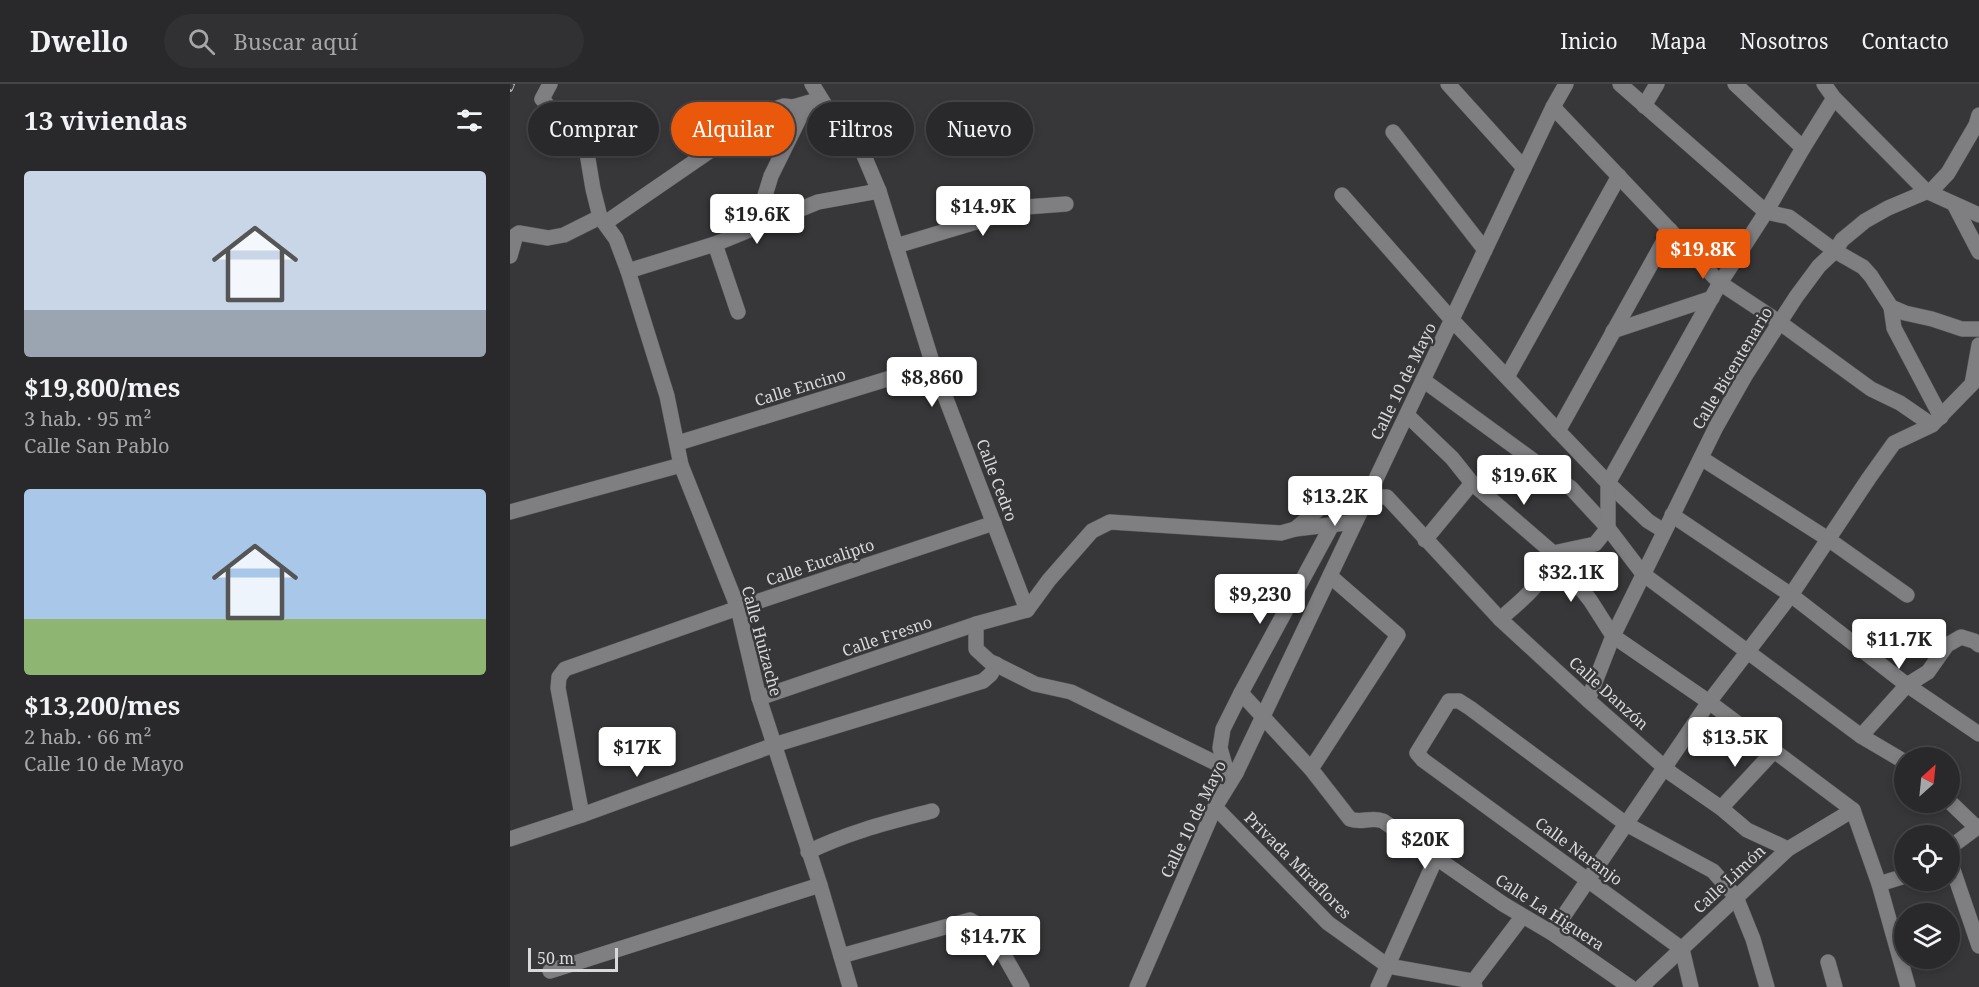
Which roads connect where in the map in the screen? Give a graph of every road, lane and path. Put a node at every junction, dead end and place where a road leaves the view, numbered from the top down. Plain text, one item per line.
1 (550, 84) edge
2 (812, 84) edge
3 (1448, 84) edge
4 (1566, 84) edge
5 (1620, 84) edge
6 (1657, 84) edge
7 (1735, 84) edge
8 (1824, 84) edge
9 (1834, 98) junction
10 (814, 101) junction
11 (1644, 106) junction
12 (1553, 107) junction
13 (1979, 115) edge
14 (1393, 132) dead end
15 (1803, 148) junction
16 (1524, 168) junction
17 (1619, 176) junction
18 (879, 191) junction
19 (1926, 191) junction
20 (1342, 195) dead end
21 (1066, 204) dead end
22 (1954, 204) junction
23 (1766, 212) junction
24 (1979, 215) edge
25 (603, 220) junction
26 (755, 228) junction
27 (1670, 230) junction
28 (714, 244) junction
29 (896, 246) junction
30 (1485, 250) junction
31 (1835, 251) junction
32 (1979, 252) edge
33 (510, 256) edge
34 (628, 271) junction
35 (1720, 283) junction
36 (1712, 298) junction
37 (1891, 307) junction
38 (738, 312) dead end
39 (1452, 320) junction
40 (1779, 322) junction
41 (1979, 329) edge
42 (1613, 332) junction
43 (1979, 345) edge
44 (933, 365) junction
45 (1507, 377) junction
46 (1423, 380) junction
47 (1407, 415) junction
48 (1937, 421) junction
49 (1558, 431) junction
50 (678, 443) junction
51 (1701, 458) junction
52 (681, 465) junction
53 (1472, 483) junction
54 (1608, 483) junction
55 (1368, 496) junction
56 (510, 512) edge
57 (1672, 515) junction
58 (1355, 522) junction
59 (994, 523) junction
60 (1332, 525) junction
61 (1608, 528) junction
62 (1295, 529) junction
63 (1664, 531) junction
64 (1828, 539) junction
65 (1425, 540) junction
66 (1553, 553) junction
67 (1643, 574) junction
68 (1330, 576) junction
69 (1791, 595) junction
70 (1907, 595) dead end
71 (1317, 603) junction
72 (1289, 606) junction
73 (738, 609) junction
74 (1027, 610) junction
75 (1500, 619) junction
76 (976, 624) junction
77 (1613, 636) junction
78 (1979, 645) edge
79 (1748, 651) junction
80 (996, 664) junction
81 (1907, 685) junction
82 (1241, 693) junction
83 (759, 698) junction
84 (1588, 700) junction
85 (1709, 702) junction
86 (1262, 717) junction
87 (1979, 734) edge
88 (1861, 736) junction
89 (774, 745) junction
90 (1774, 751) junction
91 (1894, 756) edge
92 (1666, 768) junction
93 (1311, 769) junction
94 (1231, 771) junction
95 (1215, 807) junction
96 (1721, 808) junction
97 (1853, 810) junction
98 (932, 811) dead end
99 (1960, 811) edge
100 (582, 815) junction
101 (1626, 824) junction
102 (1978, 827) edge
103 (510, 839) edge
104 (1960, 840) edge
105 (1788, 849) junction
106 (808, 852) junction
107 (1436, 858) junction
108 (1894, 879) edge
109 (1588, 880) junction
110 (1879, 884) junction
111 (819, 885) junction
112 (1960, 890) edge
113 (1737, 897) junction
114 (1522, 917) junction
115 (1552, 933) junction
116 (1979, 944) edge
117 (1682, 949) junction
118 (841, 956) junction
119 (1828, 962) dead end
120 (1388, 966) junction
121 (550, 971) dead end
122 (1472, 985) edge
123 (850, 987) edge
124 (1022, 987) edge
125 (1137, 987) edge
126 (1378, 987) edge
127 (1630, 987) edge
128 (1641, 987) edge
129 (1691, 987) edge
130 (1767, 987) edge
131 (1835, 987) edge
132 (1908, 987) edge

1 - 25 street, Calle Huizache
2 - 10 street, Calle Cedro
3 - 16 street
4 - 12 street, Calle 10 de Mayo
5 - 11 street
6 - 11 street
7 - 15 street
8 - 9 street
9 - 15 street
9 - 19 street
10 - 18 street, Calle Cedro
10 - 25 street
10 - 26 street
11 - 23 street
12 - 16 street, Calle 10 de Mayo
12 - 17 street
13 - 19 street, Calle Bicentenario
14 - 30 street
15 - 23 street
16 - 30 street, Calle 10 de Mayo
17 - 27 street
17 - 45 street
18 - 26 street
18 - 29 street, Calle Cedro
19 - 22 street
19 - 31 street, Calle Bicentenario
20 - 39 street
21 - 29 street
22 - 24 street
22 - 32 street
23 - 31 street
23 - 35 street
25 - 33 street
25 - 34 street, Calle Huizache
26 - 28 street
27 - 35 street
27 - 42 street
28 - 34 street
28 - 38 street
29 - 44 street, Calle Cedro
30 - 39 street, Calle 10 de Mayo
31 - 37 street
31 - 40 street, Calle Bicentenario
34 - 50 street, Calle Huizache
35 - 36 street
35 - 40 street
36 - 42 street
36 - 54 street
37 - 41 street
37 - 48 street
39 - 45 street
39 - 46 street, Calle 10 de Mayo
40 - 48 street
40 - 51 street, Calle Bicentenario
42 - 49 street
43 - 48 street
44 - 50 street, Calle Encino
44 - 59 street, Calle Cedro
45 - 49 street
46 - 47 street, Calle 10 de Mayo
46 - 61 street
47 - 53 street
47 - 55 street, Calle 10 de Mayo
48 - 64 street
49 - 54 street
50 - 52 street, Calle Huizache
51 - 57 street, Calle Bicentenario
51 - 64 street
52 - 56 street
52 - 73 street, Calle Huizache
53 - 65 street
53 - 66 street
54 - 61 street
54 - 63 street
55 - 58 street, Calle 10 de Mayo
55 - 62 street
55 - 65 street, Calle Danzón
57 - 63 street, Calle Bicentenario
57 - 69 street
58 - 60 street
58 - 68 street, Calle 10 de Mayo
59 - 73 street, Calle Eucalipto
59 - 74 street, Calle Cedro
60 - 62 street
60 - 72 street
61 - 66 street
61 - 67 street
62 - 74 street
63 - 67 street, Calle Bicentenario
64 - 69 street
64 - 70 street
65 - 75 street, Calle Danzón
66 - 75 street
66 - 77 street
67 - 77 street, Calle Bicentenario
67 - 79 street
68 - 71 street, Calle 10 de Mayo
68 - 93 street
69 - 79 street
69 - 81 street
71 - 72 street
71 - 86 street, Calle 10 de Mayo
72 - 82 street
73 - 83 street, Calle Huizache
73 - 100 street, Calle Eucalipto
74 - 76 street, Calle Fresno
75 - 84 street, Calle Danzón
76 - 80 street
76 - 83 street, Calle Fresno
77 - 84 street, Calle Bicentenario
77 - 85 street
78 - 81 street
79 - 85 street
79 - 88 street
80 - 89 street
80 - 94 street
81 - 87 street
81 - 88 street
82 - 86 street, Calle La Higuera
82 - 94 street
83 - 89 street, Calle Huizache
84 - 92 street, Calle Danzón
85 - 90 street
85 - 92 street
86 - 93 street, Calle La Higuera
86 - 94 street, Calle 10 de Mayo
88 - 91 street
89 - 100 street
89 - 106 street, Calle Huizache
90 - 96 street
90 - 97 street
92 - 96 street, Calle Danzón
92 - 101 street
93 - 107 street, Calle La Higuera
94 - 95 street, Calle 10 de Mayo
95 - 120 street, Privada Miraflores
95 - 125 street, Calle 10 de Mayo
96 - 105 street, Calle Danzón
97 - 105 street, Calle Limón
97 - 110 street
98 - 106 street
99 - 102 street
100 - 103 street
101 - 109 street
101 - 109 street, Calle Naranjo
101 - 113 street
102 - 104 street
105 - 113 street, Calle Limón
106 - 111 street, Calle Huizache
107 - 114 street, Calle La Higuera
107 - 120 street
108 - 110 street
109 - 115 street
109 - 117 street, Calle Naranjo
110 - 132 street
111 - 118 street, Calle Huizache
111 - 121 street
112 - 116 street
113 - 117 street, Calle Limón
113 - 130 street
114 - 115 street, Calle La Higuera
114 - 122 street
115 - 127 street, Calle La Higuera
117 - 128 street, Calle Limón
117 - 129 street
118 - 123 street, Calle Huizache
118 - 124 street
119 - 131 street
120 - 122 street
120 - 126 street

